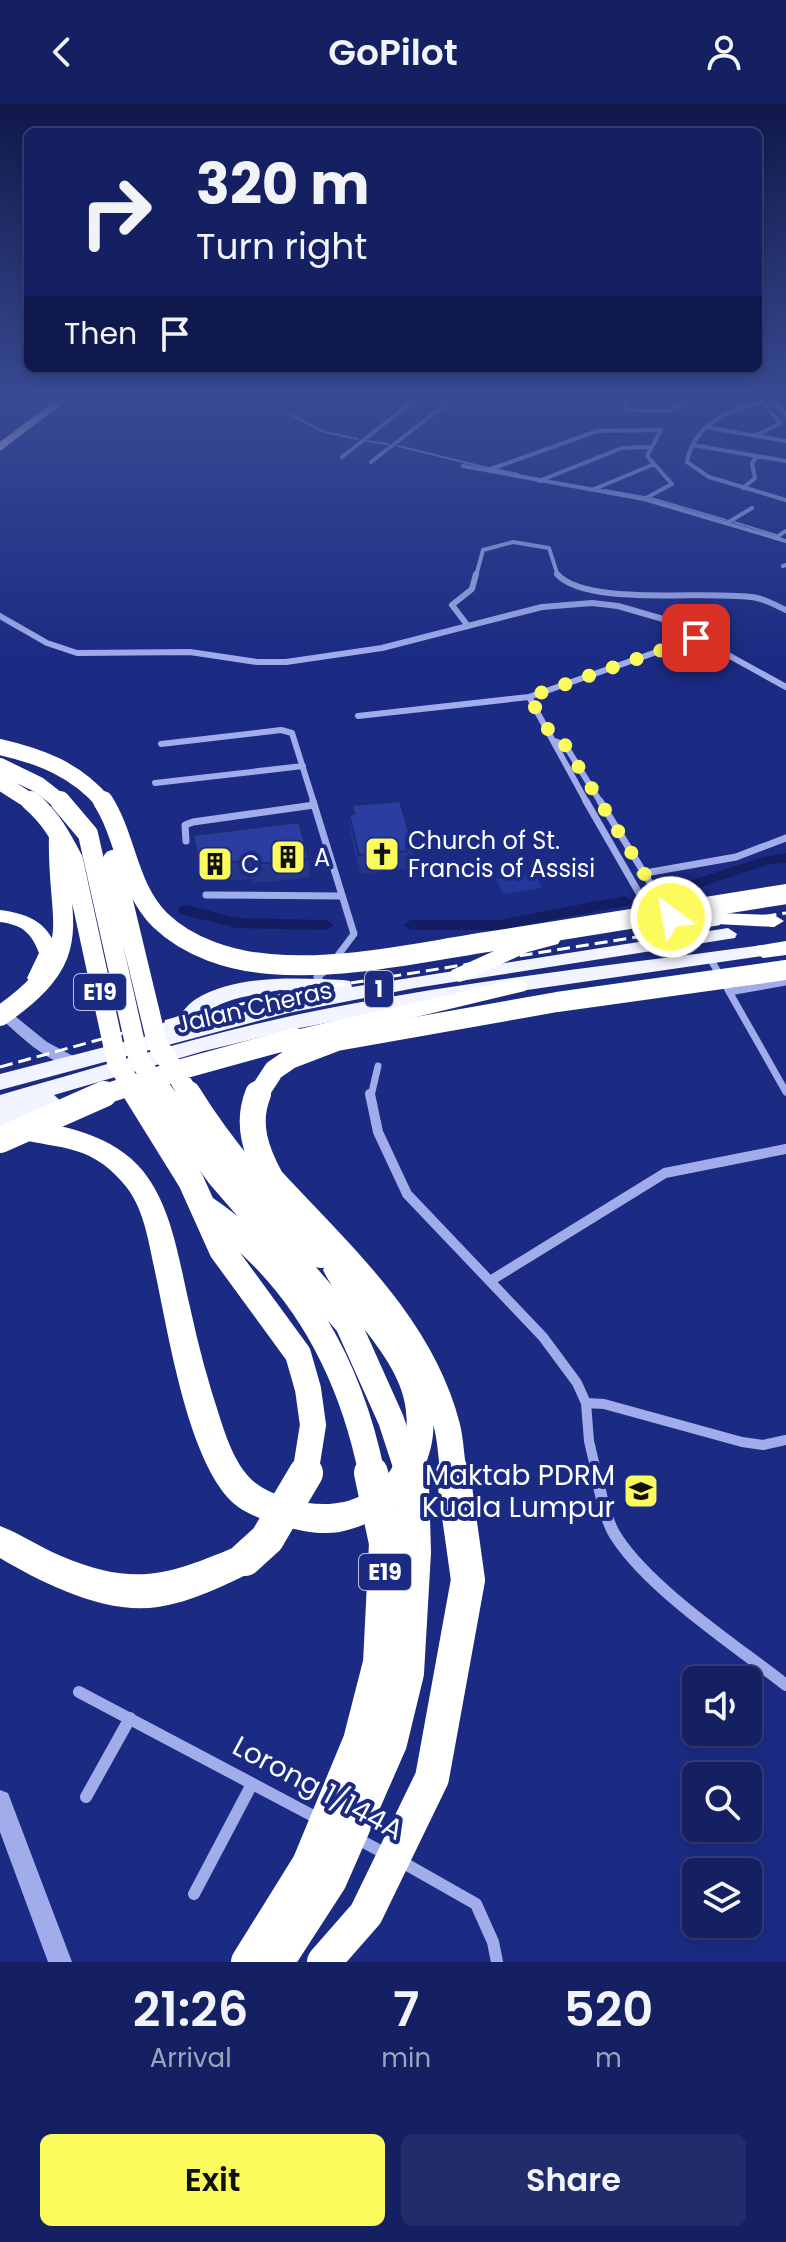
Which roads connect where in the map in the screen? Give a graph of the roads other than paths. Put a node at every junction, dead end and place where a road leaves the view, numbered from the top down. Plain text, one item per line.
1 (566, 486) edge
2 (601, 486) edge
3 (671, 486) edge
4 (736, 486) edge
5 (746, 486) edge
6 (743, 488) junction
7 (591, 490) junction
8 (644, 499) junction
9 (786, 500) edge
10 (752, 508) dead end
11 (727, 523) junction
12 (786, 531) edge
13 (775, 538) junction
14 (786, 541) edge
15 (786, 610) edge
16 (0, 616) edge
17 (468, 626) junction
18 (696, 638) junction
19 (786, 687) edge
20 (529, 697) junction
21 (358, 716) dead end
22 (555, 741) junction
23 (161, 744) dead end
24 (0, 747) edge
25 (0, 754) edge
26 (0, 766) edge
27 (303, 766) junction
28 (0, 782) edge
29 (155, 783) dead end
30 (314, 805) junction
31 (59, 832) junction
32 (786, 838) edge
33 (186, 841) dead end
34 (643, 873) junction
35 (630, 875) junction
36 (786, 886) edge
37 (786, 894) edge
38 (206, 895) dead end
39 (340, 896) junction
40 (0, 916) edge
41 (671, 917) junction
42 (782, 922) edge
43 (639, 923) junction
44 (728, 934) joint
45 (786, 948) edge
46 (763, 951) joint
47 (710, 958) junction
48 (786, 970) edge
49 (459, 975) junction
50 (329, 978) junction
51 (415, 982) junction
52 (786, 982) edge
53 (518, 986) junction
54 (729, 992) junction
55 (0, 1012) edge
56 (204, 1044) junction
57 (135, 1045) junction
58 (70, 1061) junction
59 (378, 1066) dead end
60 (0, 1079) edge
61 (786, 1092) edge
62 (0, 1103) edge
63 (0, 1118) edge
64 (0, 1129) edge
65 (0, 1140) edge
66 (786, 1149) edge
67 (206, 1209) junction
68 (490, 1281) junction
69 (586, 1403) junction
70 (786, 1440) edge
71 (0, 1541) edge
72 (786, 1685) edge
73 (79, 1692) dead end
74 (130, 1718) junction
75 (252, 1784) junction
76 (86, 1797) dead end
77 (0, 1801) edge
78 (194, 1894) dead end
79 (60, 1962) edge
80 (248, 1962) edge
81 (277, 1962) edge
82 (324, 1962) edge
83 (497, 1962) edge

1 - 7 street
2 - 7 street
3 - 8 street
4 - 6 street
5 - 6 street
6 - 9 street
7 - 8 street
8 - 11 street
10 - 11 street
11 - 13 street
12 - 13 street
13 - 14 street
15 - 17 street
16 - 17 street
17 - 18 street
18 - 19 street
18 - 20 street
20 - 21 street
20 - 22 street
22 - 34 street
22 - 35 street
23 - 27 street
24 - 37 highway, bridge
25 - 64 highway, bridge
26 - 81 highway, E19, bridge
27 - 29 street
27 - 30 street
28 - 31 highway, E19, bridge
30 - 33 street
30 - 39 street
31 - 55 highway, bridge
31 - 67 highway, E19, bridge
32 - 34 street
34 - 35 street
34 - 41 street
35 - 43 street
36 - 41 highway
38 - 39 street
39 - 50 street
40 - 55 highway, bridge
41 - 42 highway
41 - 43 highway
42 - 44 highway
43 - 49 highway
44 - 49 highway, Jalan Cheras / 1
45 - 46 highway
46 - 47 highway, Jalan Cheras / 1
47 - 53 highway, Jalan Cheras / 1
47 - 54 street
48 - 82 highway, bridge
49 - 51 highway, Jalan Cheras / 1
50 - 51 highway
50 - 57 highway
51 - 57 highway, Jalan Cheras / 1
52 - 54 street
53 - 56 highway, Jalan Cheras / 1
53 - 65 highway, bridge
54 - 61 street
55 - 58 street
56 - 62 highway, Jalan Cheras / 1
56 - 63 highway
57 - 58 highway, Jalan Cheras / 1
58 - 60 highway, Jalan Cheras / 1
59 - 68 street
66 - 68 street
67 - 71 highway, bridge
67 - 80 highway, E19, bridge
68 - 69 street
69 - 70 street
69 - 72 street
73 - 74 street, Lorong 1/144A
74 - 75 street, Lorong 1/144A
74 - 76 street
75 - 78 street
75 - 83 street, Lorong 1/144A
77 - 79 street

